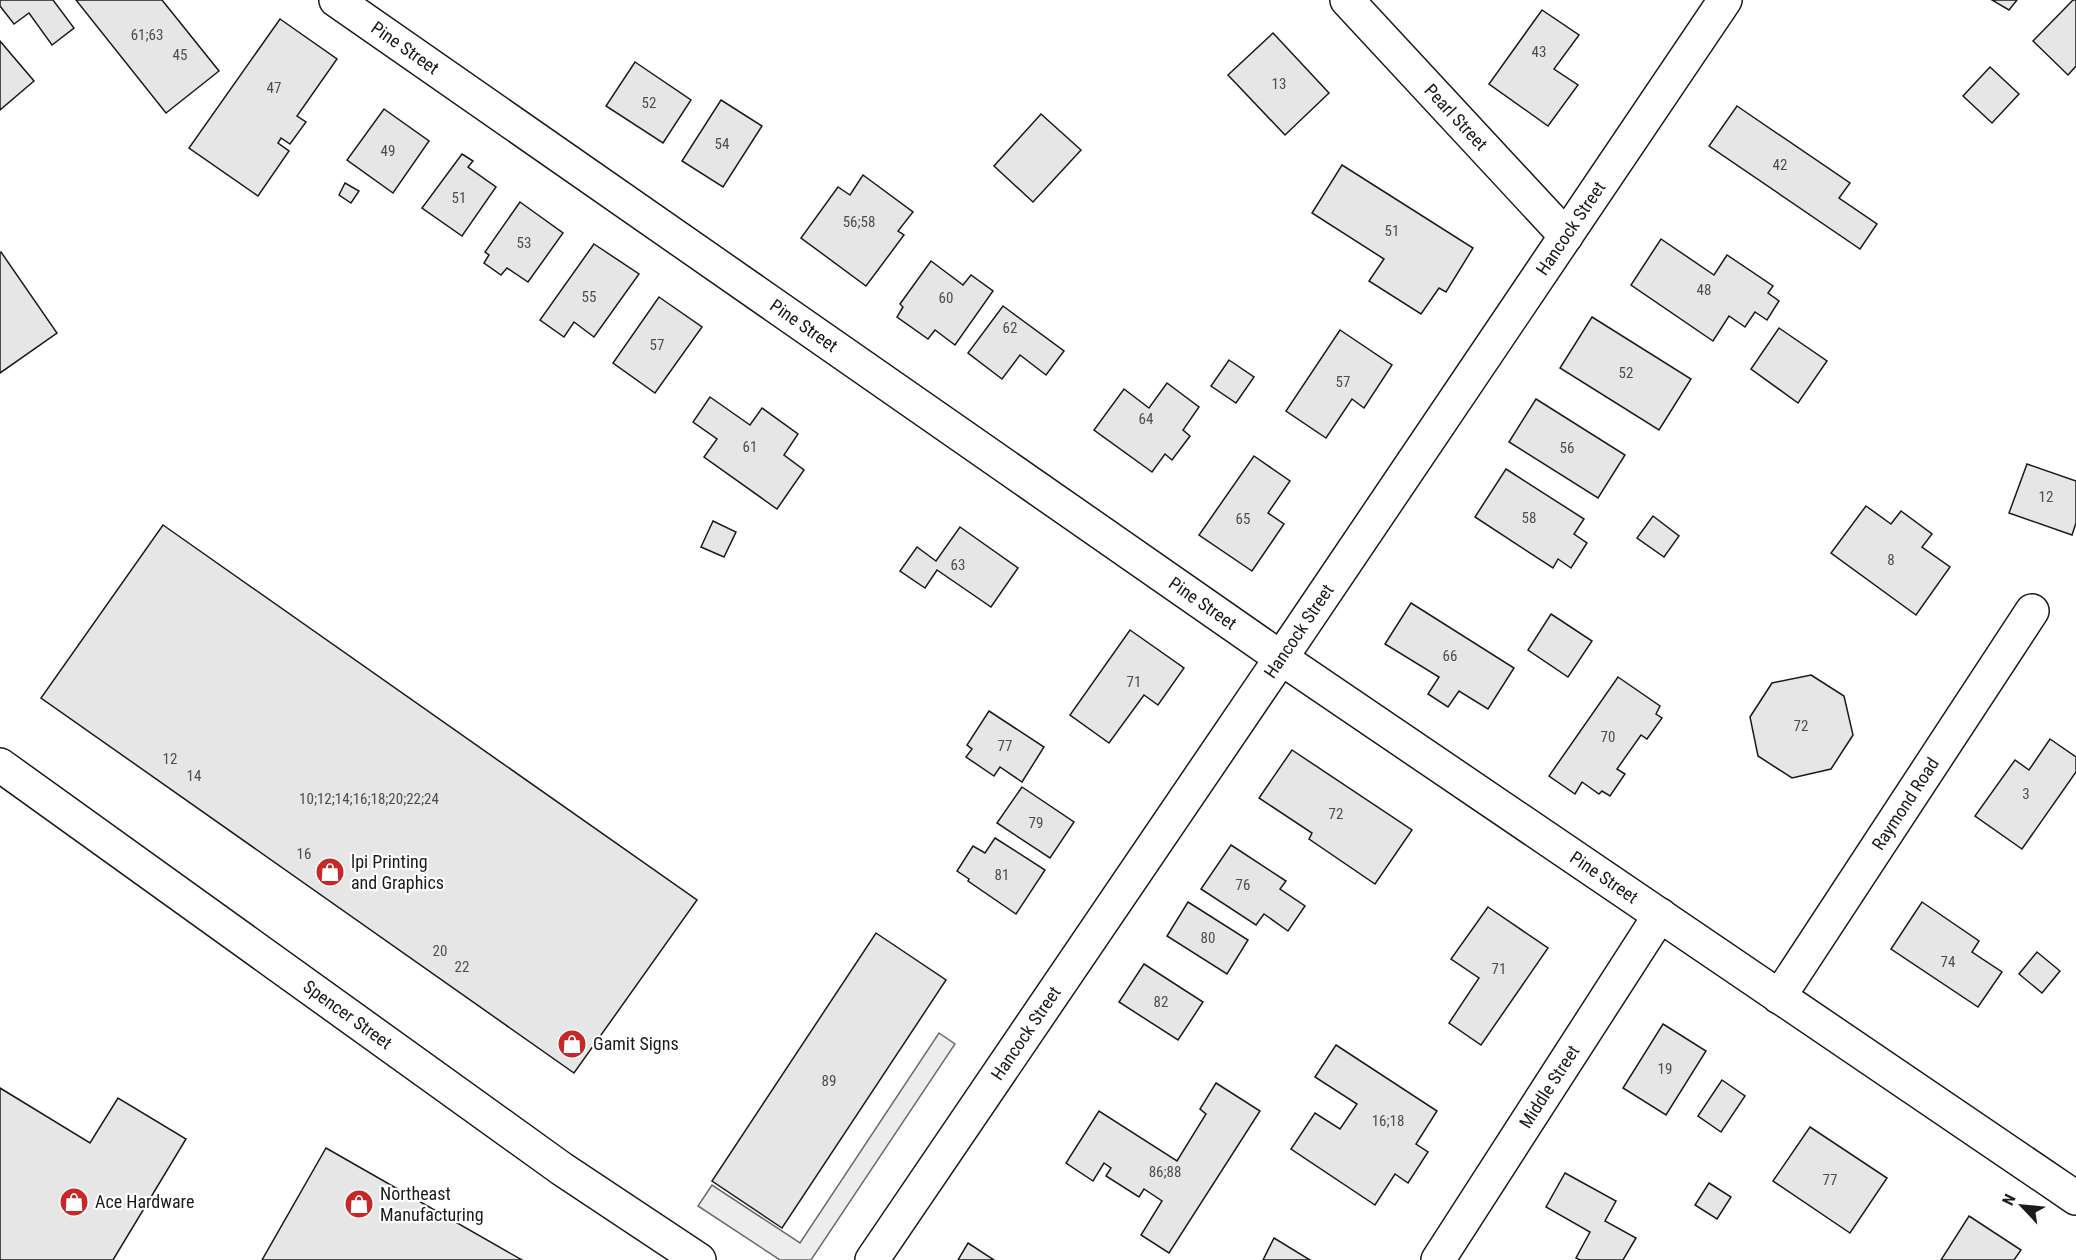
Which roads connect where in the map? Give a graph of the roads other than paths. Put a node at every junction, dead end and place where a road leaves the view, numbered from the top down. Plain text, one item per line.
1 (336, 0) edge
2 (1347, 0) edge
3 (1725, 0) edge
4 (1566, 236) junction
5 (2032, 610) dead end
6 (1281, 658) junction
7 (0, 765) edge
8 (1660, 915) junction
9 (1779, 997) junction
10 (2076, 1198) edge
11 (699, 1260) edge
12 (872, 1260) edge
13 (1438, 1260) edge

1 - 6 street, Pine Street
2 - 4 street, Pearl Street
3 - 4 street, Hancock Street
4 - 6 street, Hancock Street
5 - 9 street, Raymond Road
6 - 8 street, Pine Street
6 - 12 street, Hancock Street
7 - 11 street, Spencer Street
8 - 9 street, Pine Street
8 - 13 street, Middle Street
9 - 10 street, Pine Street

